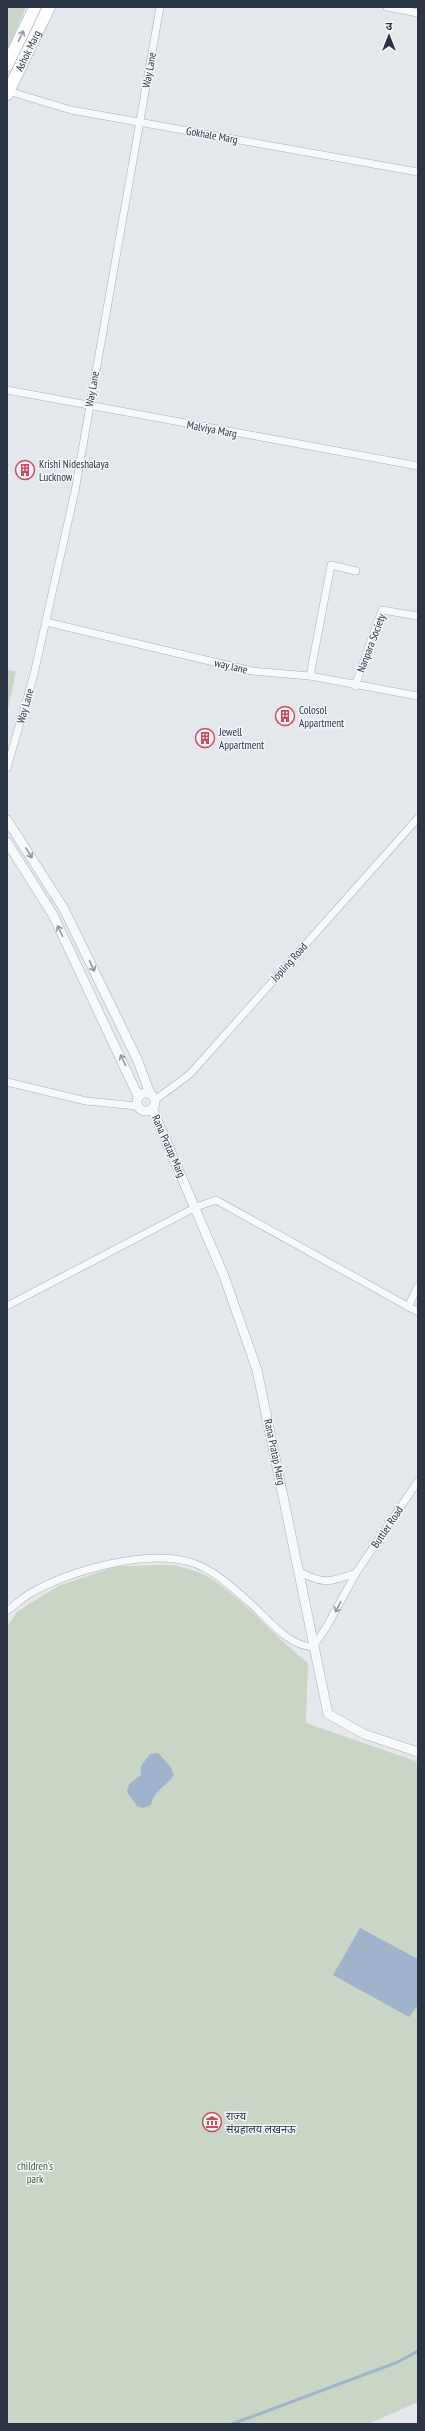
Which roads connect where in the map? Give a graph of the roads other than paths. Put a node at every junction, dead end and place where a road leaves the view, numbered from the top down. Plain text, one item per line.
1 (35, 7) edge
2 (49, 7) edge
3 (160, 7) edge
4 (387, 7) edge
5 (418, 13) edge
6 (7, 65) edge
7 (8, 92) edge
8 (140, 123) junction
9 (418, 172) edge
10 (7, 390) edge
11 (90, 404) junction
12 (418, 466) edge
13 (356, 571) dead end
14 (418, 616) edge
15 (46, 622) junction
16 (310, 676) junction
17 (355, 686) junction
18 (418, 696) edge
19 (7, 768) edge
20 (418, 818) edge
21 (7, 820) edge
22 (7, 842) edge
23 (7, 1082) edge
24 (138, 1096) junction
25 (152, 1101) junction
26 (137, 1106) junction
27 (196, 1207) junction
28 (418, 1286) edge
29 (7, 1306) edge
30 (408, 1307) junction
31 (418, 1312) edge
32 (418, 1481) edge
33 (300, 1572) junction
34 (356, 1573) junction
35 (7, 1611) edge
36 (314, 1647) junction
37 (418, 1752) edge

6 -> 1 main road, Ashok Marg
2 - 7 main road, Ashok Marg
3 - 8 street, Way Lane
4 - 5 street
7 - 8 street, Gokhale Marg
8 - 9 street, Gokhale Marg
8 - 11 street, Way Lane
10 - 11 street, Malviya Marg
11 - 12 street, Malviya Marg
11 - 15 street, Way Lane
13 - 16 street
14 - 17 street, Nanpara Society
15 - 16 street, way lane
15 - 19 street, Way Lane
16 - 17 street, way lane
17 - 18 street, way lane
20 - 25 street, Jopling Road
21 -> 25 street, Rana Pratap Marg
24 -> 22 street
23 - 26 street
24 - 25 street
24 - 26 street
25 - 26 street
25 - 27 street, Rana Pratap Marg
27 - 29 street
27 - 30 street
27 - 33 street, Rana Pratap Marg
28 - 30 street
30 - 31 street
32 - 34 street, Buttler Road
33 - 34 street
33 - 36 street, Rana Pratap Marg
34 -> 36 street, Buttler Road
35 - 36 street
36 - 37 street, Rana Pratap Marg

